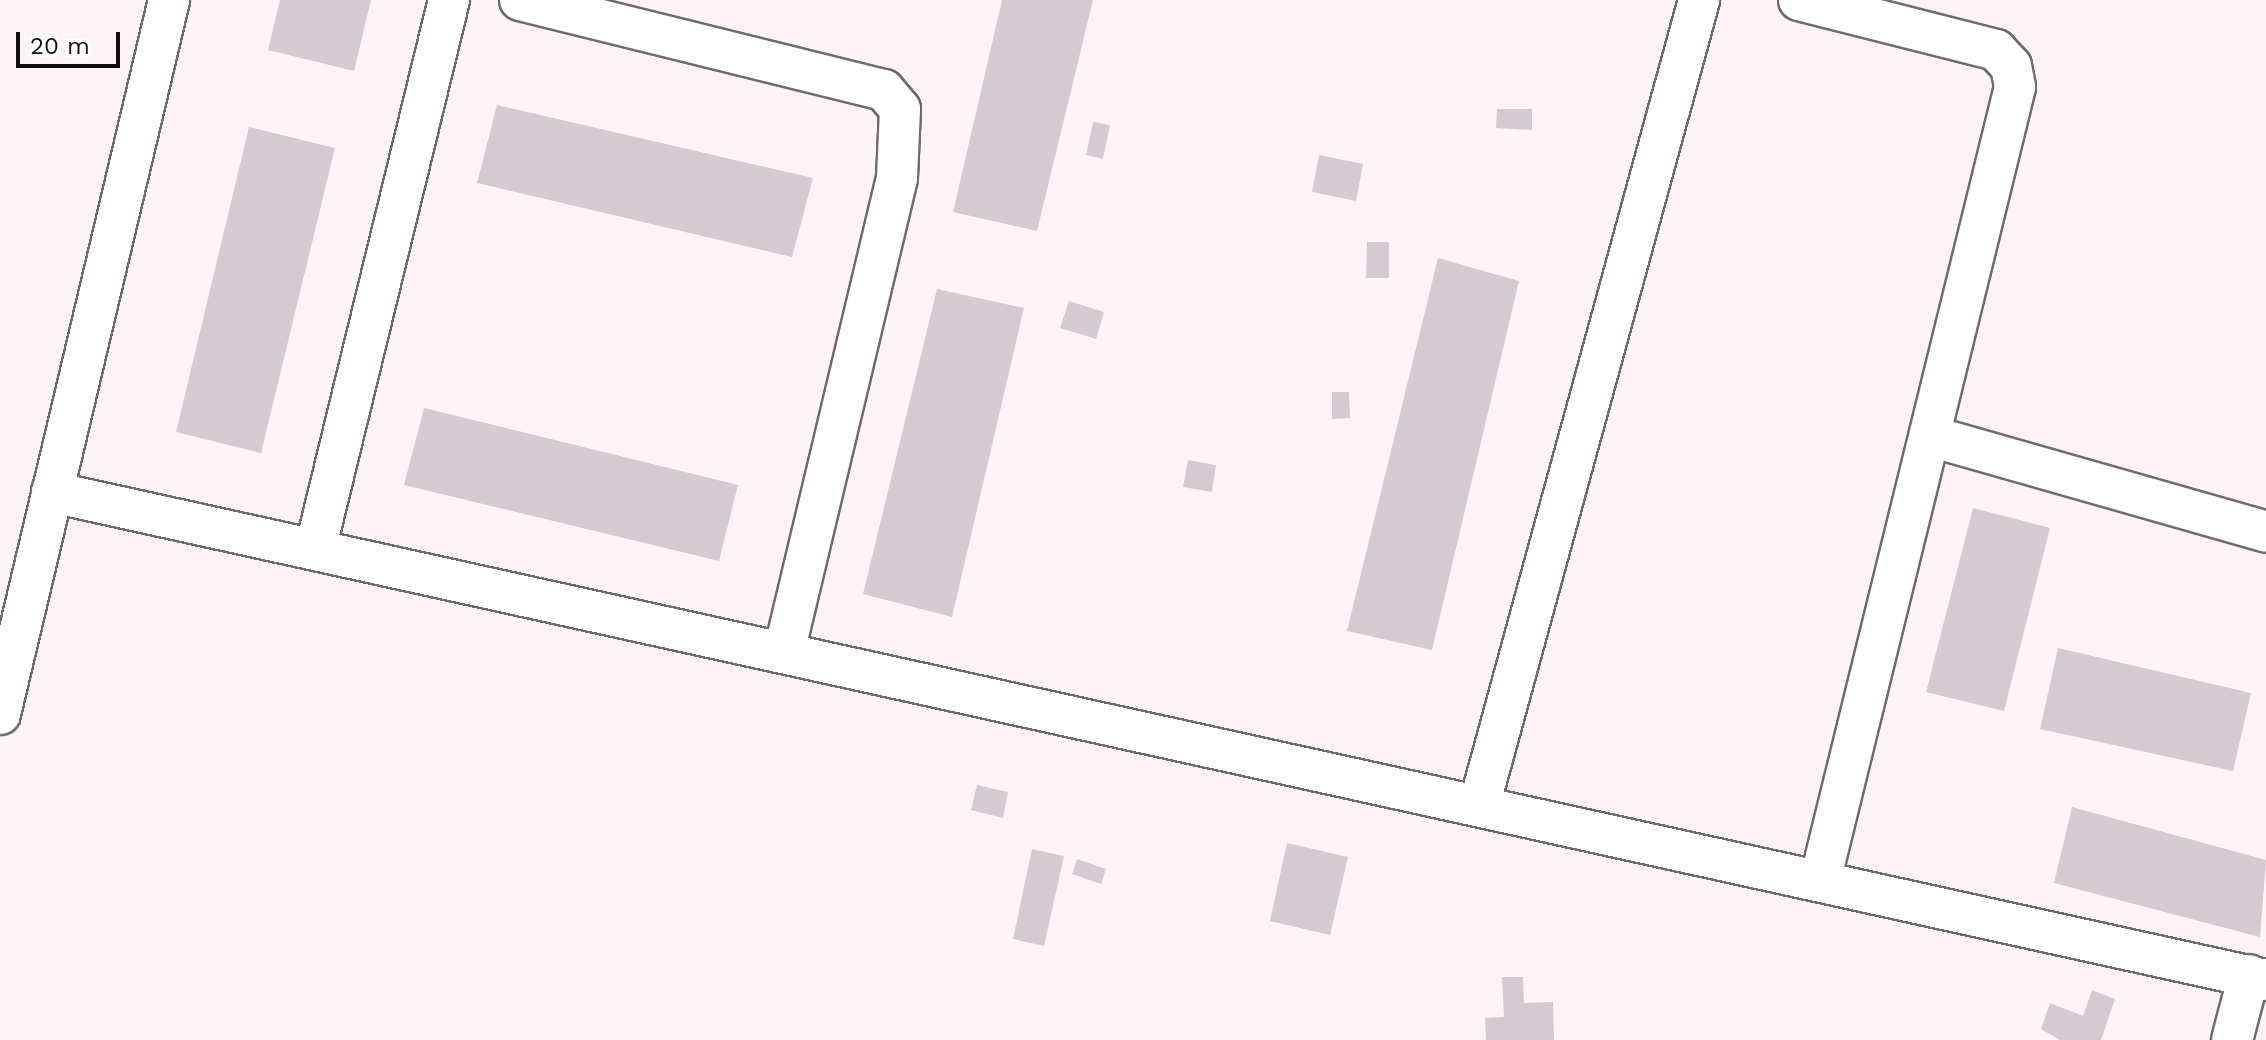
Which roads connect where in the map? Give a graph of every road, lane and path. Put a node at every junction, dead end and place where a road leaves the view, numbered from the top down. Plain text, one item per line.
1 (169, 0) edge
2 (449, 0) edge
3 (520, 0) edge
4 (1699, 0) edge
5 (1799, 0) edge
6 (1930, 436) junction
7 (52, 492) junction
8 (2266, 532) edge
9 (315, 550) junction
10 (784, 653) junction
11 (0, 714) edge
12 (1479, 806) junction
13 (1820, 881) junction
14 (2258, 977) edge
15 (2232, 1040) edge

1 - 7 lane
2 - 9 lane
3 - 10 lane
4 - 12 lane
5 - 6 lane
6 - 8 lane
6 - 13 lane
7 - 9 lane
7 - 11 lane
9 - 10 lane
10 - 12 lane
12 - 13 lane
13 - 14 lane
14 - 15 lane

